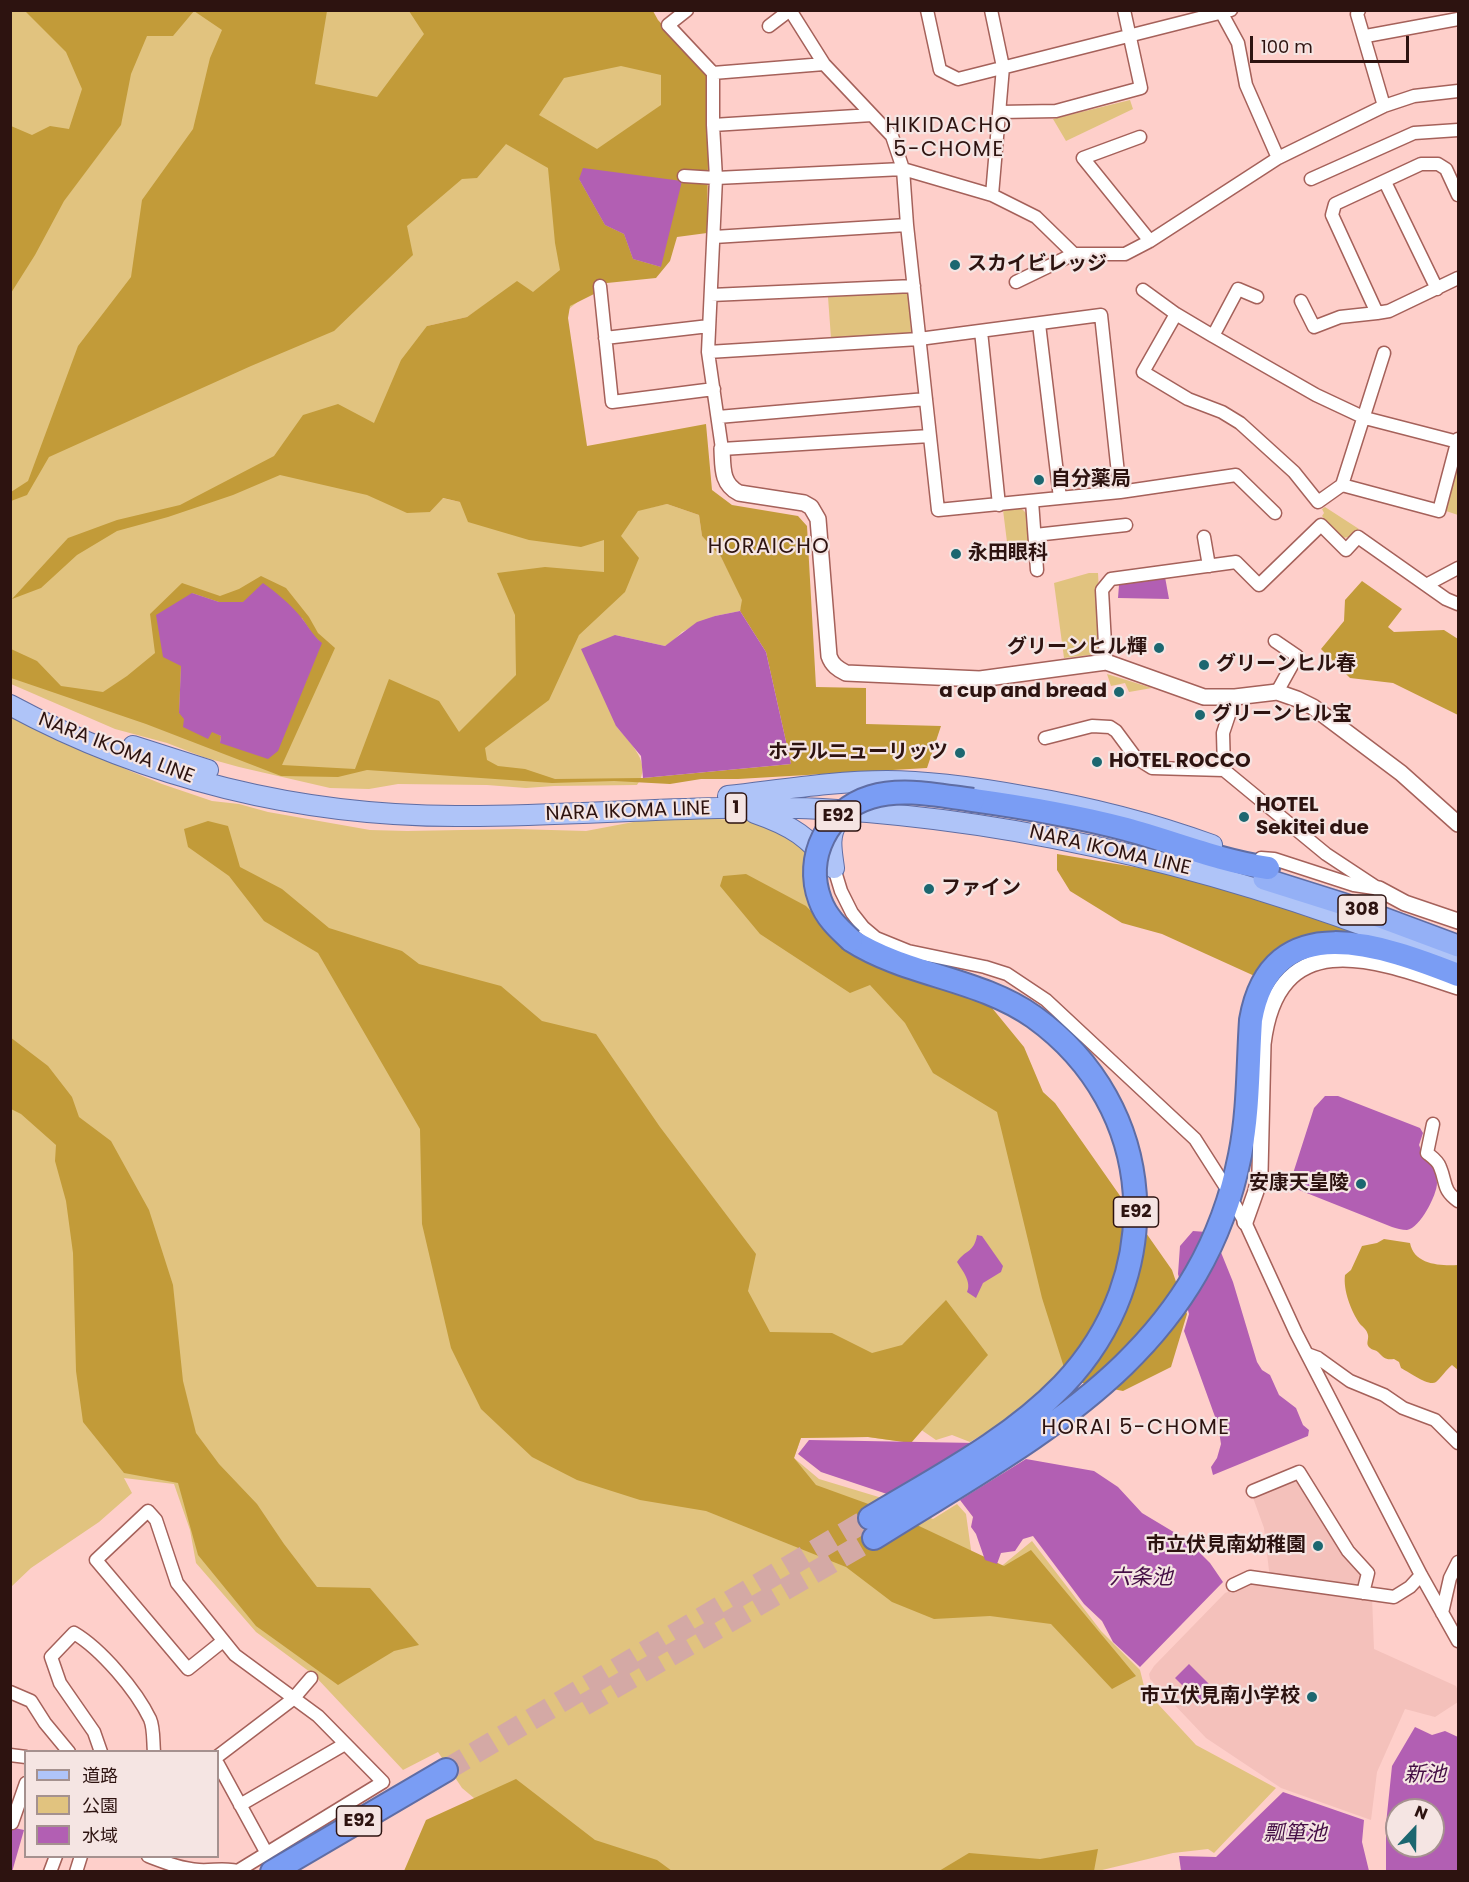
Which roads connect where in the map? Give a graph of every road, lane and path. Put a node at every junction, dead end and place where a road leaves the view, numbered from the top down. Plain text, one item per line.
1 (687, 10) edge
2 (790, 10) edge
3 (927, 10) edge
4 (990, 10) edge
5 (1124, 10) edge
6 (1359, 10) edge
7 (1224, 11) edge
8 (1458, 19) edge
9 (769, 26) dead end
10 (1128, 36) junction
11 (1365, 36) junction
12 (824, 64) junction
13 (1003, 67) junction
14 (713, 73) junction
15 (1458, 91) edge
16 (1384, 106) junction
17 (1000, 112) junction
18 (872, 115) junction
19 (713, 125) junction
20 (1458, 130) edge
21 (1140, 137) dead end
22 (1278, 158) junction
23 (903, 169) junction
24 (684, 176) dead end
25 (716, 178) junction
26 (1311, 179) dead end
27 (1385, 182) junction
28 (992, 195) junction
29 (1458, 195) edge
30 (907, 225) junction
31 (714, 237) junction
32 (1150, 241) junction
33 (1074, 254) junction
34 (1458, 278) edge
35 (1016, 282) dead end
36 (600, 286) dead end
37 (914, 286) junction
38 (1437, 289) junction
39 (1143, 290) dead end
40 (711, 295) junction
41 (1257, 297) dead end
42 (1301, 301) dead end
43 (1377, 313) junction
44 (1176, 314) junction
45 (1040, 324) junction
46 (709, 326) junction
47 (981, 331) junction
48 (1213, 336) junction
49 (605, 338) junction
50 (920, 339) junction
51 (708, 352) junction
52 (1384, 353) dead end
53 (714, 389) junction
54 (926, 399) junction
55 (718, 417) junction
56 (1365, 418) junction
57 (930, 436) junction
58 (1458, 441) edge
59 (722, 449) junction
60 (1342, 485) junction
61 (1120, 492) junction
62 (1060, 498) junction
63 (1032, 501) junction
64 (999, 505) junction
65 (1275, 513) dead end
66 (1126, 525) dead end
67 (1035, 535) junction
68 (1204, 537) dead end
69 (1209, 566) junction
70 (1458, 568) edge
71 (1037, 570) dead end
72 (1426, 585) junction
73 (1458, 604) edge
74 (1275, 641) dead end
75 (1106, 662) junction
76 (10, 691) edge
77 (1277, 692) junction
78 (1235, 697) junction
79 (10, 705) edge
80 (1046, 738) dead end
81 (1224, 771) junction
82 (734, 802) junction
83 (867, 813) junction
84 (1458, 824) edge
85 (1238, 859) junction
86 (834, 868) junction
87 (1266, 874) junction
88 (1379, 889) junction
89 (1458, 921) edge
90 (1458, 936) edge
91 (1458, 946) edge
92 (1458, 962) edge
93 (1458, 975) edge
94 (1458, 987) edge
95 (1433, 1125) dead end
96 (1224, 1186) dead end
97 (1458, 1201) edge
98 (1229, 1210) junction
99 (1245, 1222) junction
100 (1307, 1354) junction
101 (1458, 1443) edge
102 (1253, 1491) dead end
103 (1458, 1563) edge
104 (1421, 1575) junction
105 (1233, 1585) dead end
106 (1363, 1593) junction
107 (1442, 1613) junction
108 (223, 1641) junction
109 (1458, 1641) edge
110 (311, 1678) dead end
111 (10, 1692) edge
112 (292, 1699) junction
113 (345, 1743) junction
114 (67, 1750) edge
115 (100, 1750) edge
116 (154, 1750) edge
117 (219, 1755) edge
118 (219, 1766) edge
119 (24, 1788) edge
120 (240, 1805) junction
121 (11, 1823) edge
122 (56, 1858) edge
123 (154, 1858) edge
124 (179, 1862) edge
125 (269, 1862) edge
126 (239, 1871) edge
127 (50, 1872) edge
128 (301, 1872) edge

1 - 14 street
2 - 9 street
2 - 12 street
3 - 13 street
4 - 13 street
5 - 10 street
6 - 11 street
7 - 10 street
7 - 22 street
8 - 11 street
10 - 13 street
10 - 17 street
11 - 16 street
12 - 14 street
12 - 18 street
13 - 17 street
14 - 19 street
15 - 16 street
16 - 22 street
17 - 28 street
18 - 19 street
18 - 23 street
19 - 25 street
20 - 26 street
21 - 32 street
22 - 32 street
23 - 25 street
23 - 28 street
23 - 30 street
24 - 25 street
25 - 31 street
27 - 29 street
27 - 38 street
27 - 43 street
28 - 33 street
30 - 31 street
30 - 37 street
31 - 40 street
32 - 33 street
33 - 35 street
34 - 38 street
36 - 49 street
37 - 40 street
37 - 50 street
38 - 43 street
39 - 44 street
40 - 46 street
41 - 48 street
42 - 43 street
44 - 48 street
44 - 60 street
45 - 47 street
45 - 61 street
45 - 62 street
46 - 49 street
46 - 51 street
47 - 50 street
47 - 64 street
48 - 56 street
49 - 53 street
50 - 51 street
50 - 54 street
51 - 53 street
52 - 56 street
53 - 55 street
54 - 55 street
54 - 57 street
55 - 59 street
56 - 58 street
56 - 60 street
57 - 59 street
57 - 64 street
58 - 60 street
59 - 75 street
61 - 62 street
61 - 65 street
62 - 63 street
63 - 64 street
63 - 67 street
66 - 67 street
67 - 71 street
68 - 69 street
69 - 72 street
69 - 75 street
70 - 72 street
72 - 73 street
74 - 77 street
75 - 78 street
76 - 82 main road, NARA IKOMA LINE / 1
77 - 78 street
77 - 84 street
78 - 81 street
79 - 82 main road, NARA IKOMA LINE / 1
80 - 81 street
81 - 88 street
82 - 83 main road, NARA IKOMA LINE / 1
82 - 85 main road, NARA IKOMA LINE / 1
82 - 86 main road
82 - 87 main road, NARA IKOMA LINE / 1
83 - 86 main road
83 - 92 main road, NARA IKOMA LINE / 1
85 - 87 highway, E92
85 - 88 street
85 - 98 highway, E92, bridge
86 - 96 street
87 - 90 highway, 308
87 - 91 highway, 308
88 - 89 street
93 - 98 highway, E92
94 - 99 street
95 - 97 street
98 - 99 street
99 - 100 street
100 - 101 street
100 - 104 street
102 - 106 street
103 - 107 street
104 - 106 street
104 - 107 street
105 - 106 street
107 - 109 street
108 - 108 street
108 - 112 street
110 - 112 street
111 - 114 street
112 - 113 street
112 - 117 street
113 - 120 street
113 - 125 street
115 - 116 street
118 - 120 street
119 - 121 street
120 - 125 street
122 - 127 street
123 - 124 street
124 - 126 street
125 - 126 street
125 - 128 highway, E92

